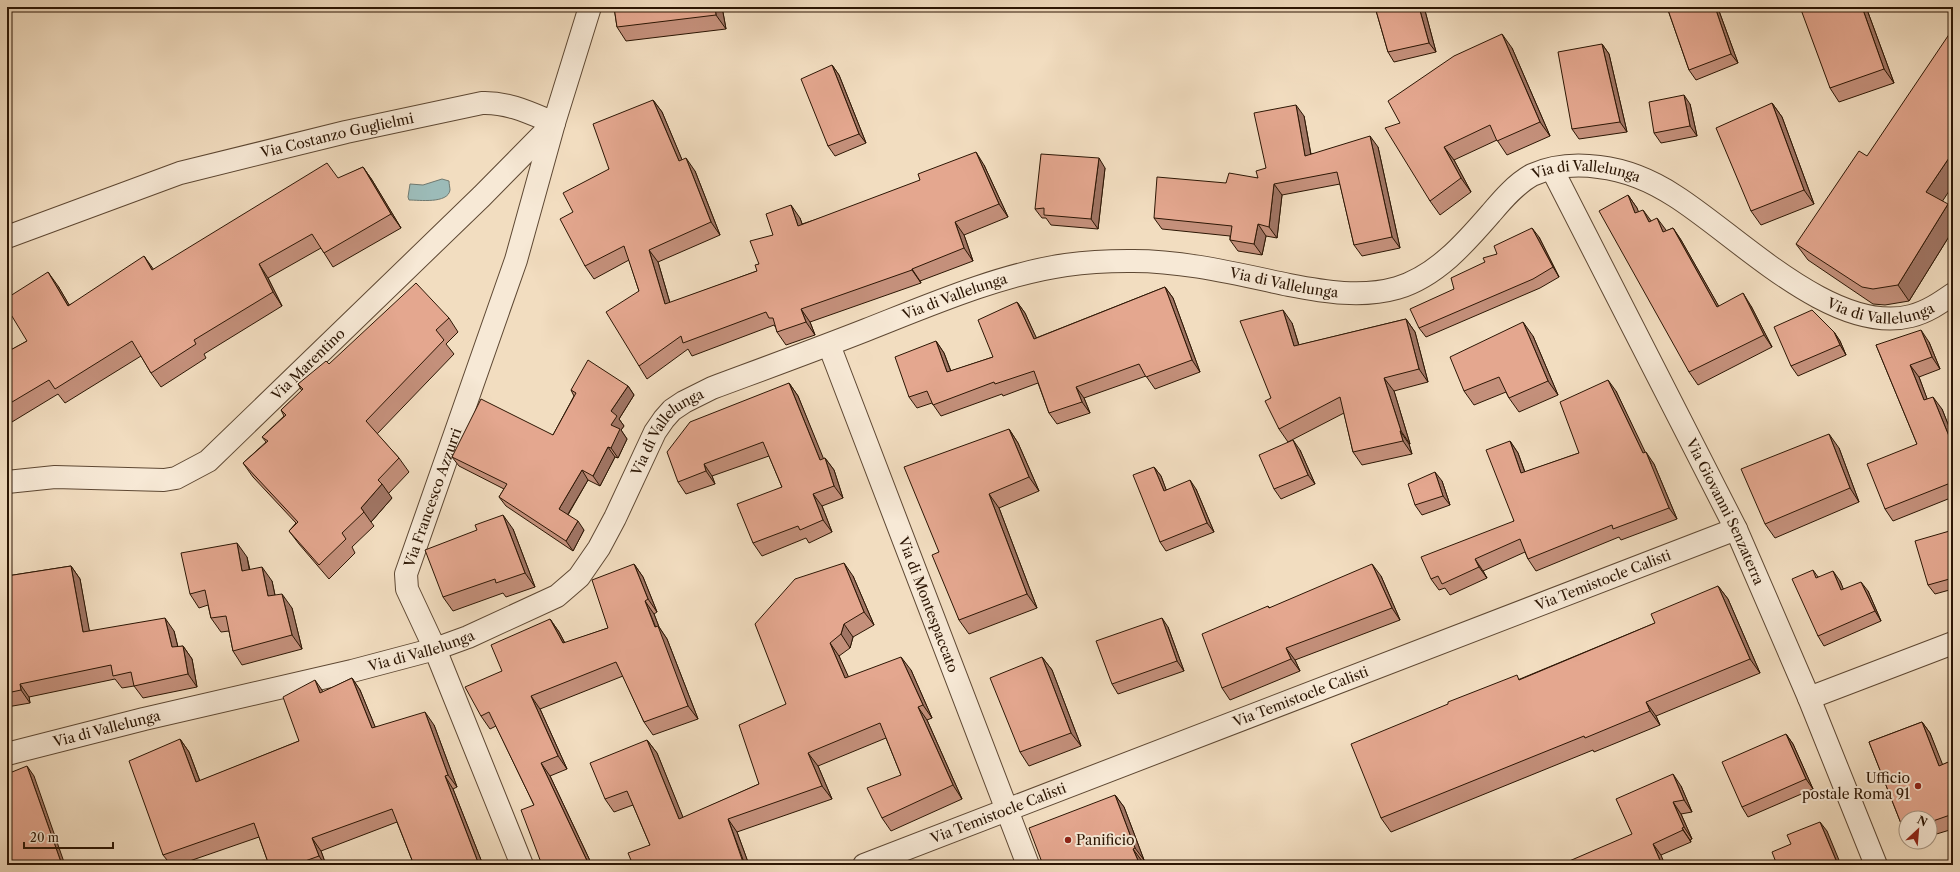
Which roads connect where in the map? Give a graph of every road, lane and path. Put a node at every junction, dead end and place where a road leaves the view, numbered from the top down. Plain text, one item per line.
1 (590, 7) edge
2 (554, 123) junction
3 (1552, 169) junction
4 (7, 237) edge
5 (1953, 294) edge
6 (829, 345) junction
7 (7, 482) edge
8 (1736, 528) junction
9 (1953, 643) edge
10 (435, 649) junction
11 (1809, 698) junction
12 (7, 754) edge
13 (1006, 810) junction
14 (522, 865) edge
15 (864, 865) edge
16 (1028, 865) edge
17 (1876, 865) edge

1 - 2 street
2 - 4 street, Via Costanzo Guglielmi
2 - 7 street, Via Marentino
2 - 10 street, Via Francesco Azzurri
3 - 5 street, Via di Vallelunga
3 - 6 street, Via di Vallelunga
3 - 8 street, Via Giovanni Senzaterra
6 - 10 street, Via di Vallelunga
6 - 13 street, Via di Montespaccato
8 - 11 street, Via Giovanni Senzaterra
8 - 13 street, Via Temistocle Calisti
9 - 11 street
10 - 12 street, Via di Vallelunga
10 - 14 street, Via Francesco Azzurri
11 - 17 street, Via Giovanni Senzaterra
13 - 15 street, Via Temistocle Calisti
13 - 16 street, Via di Montespaccato

